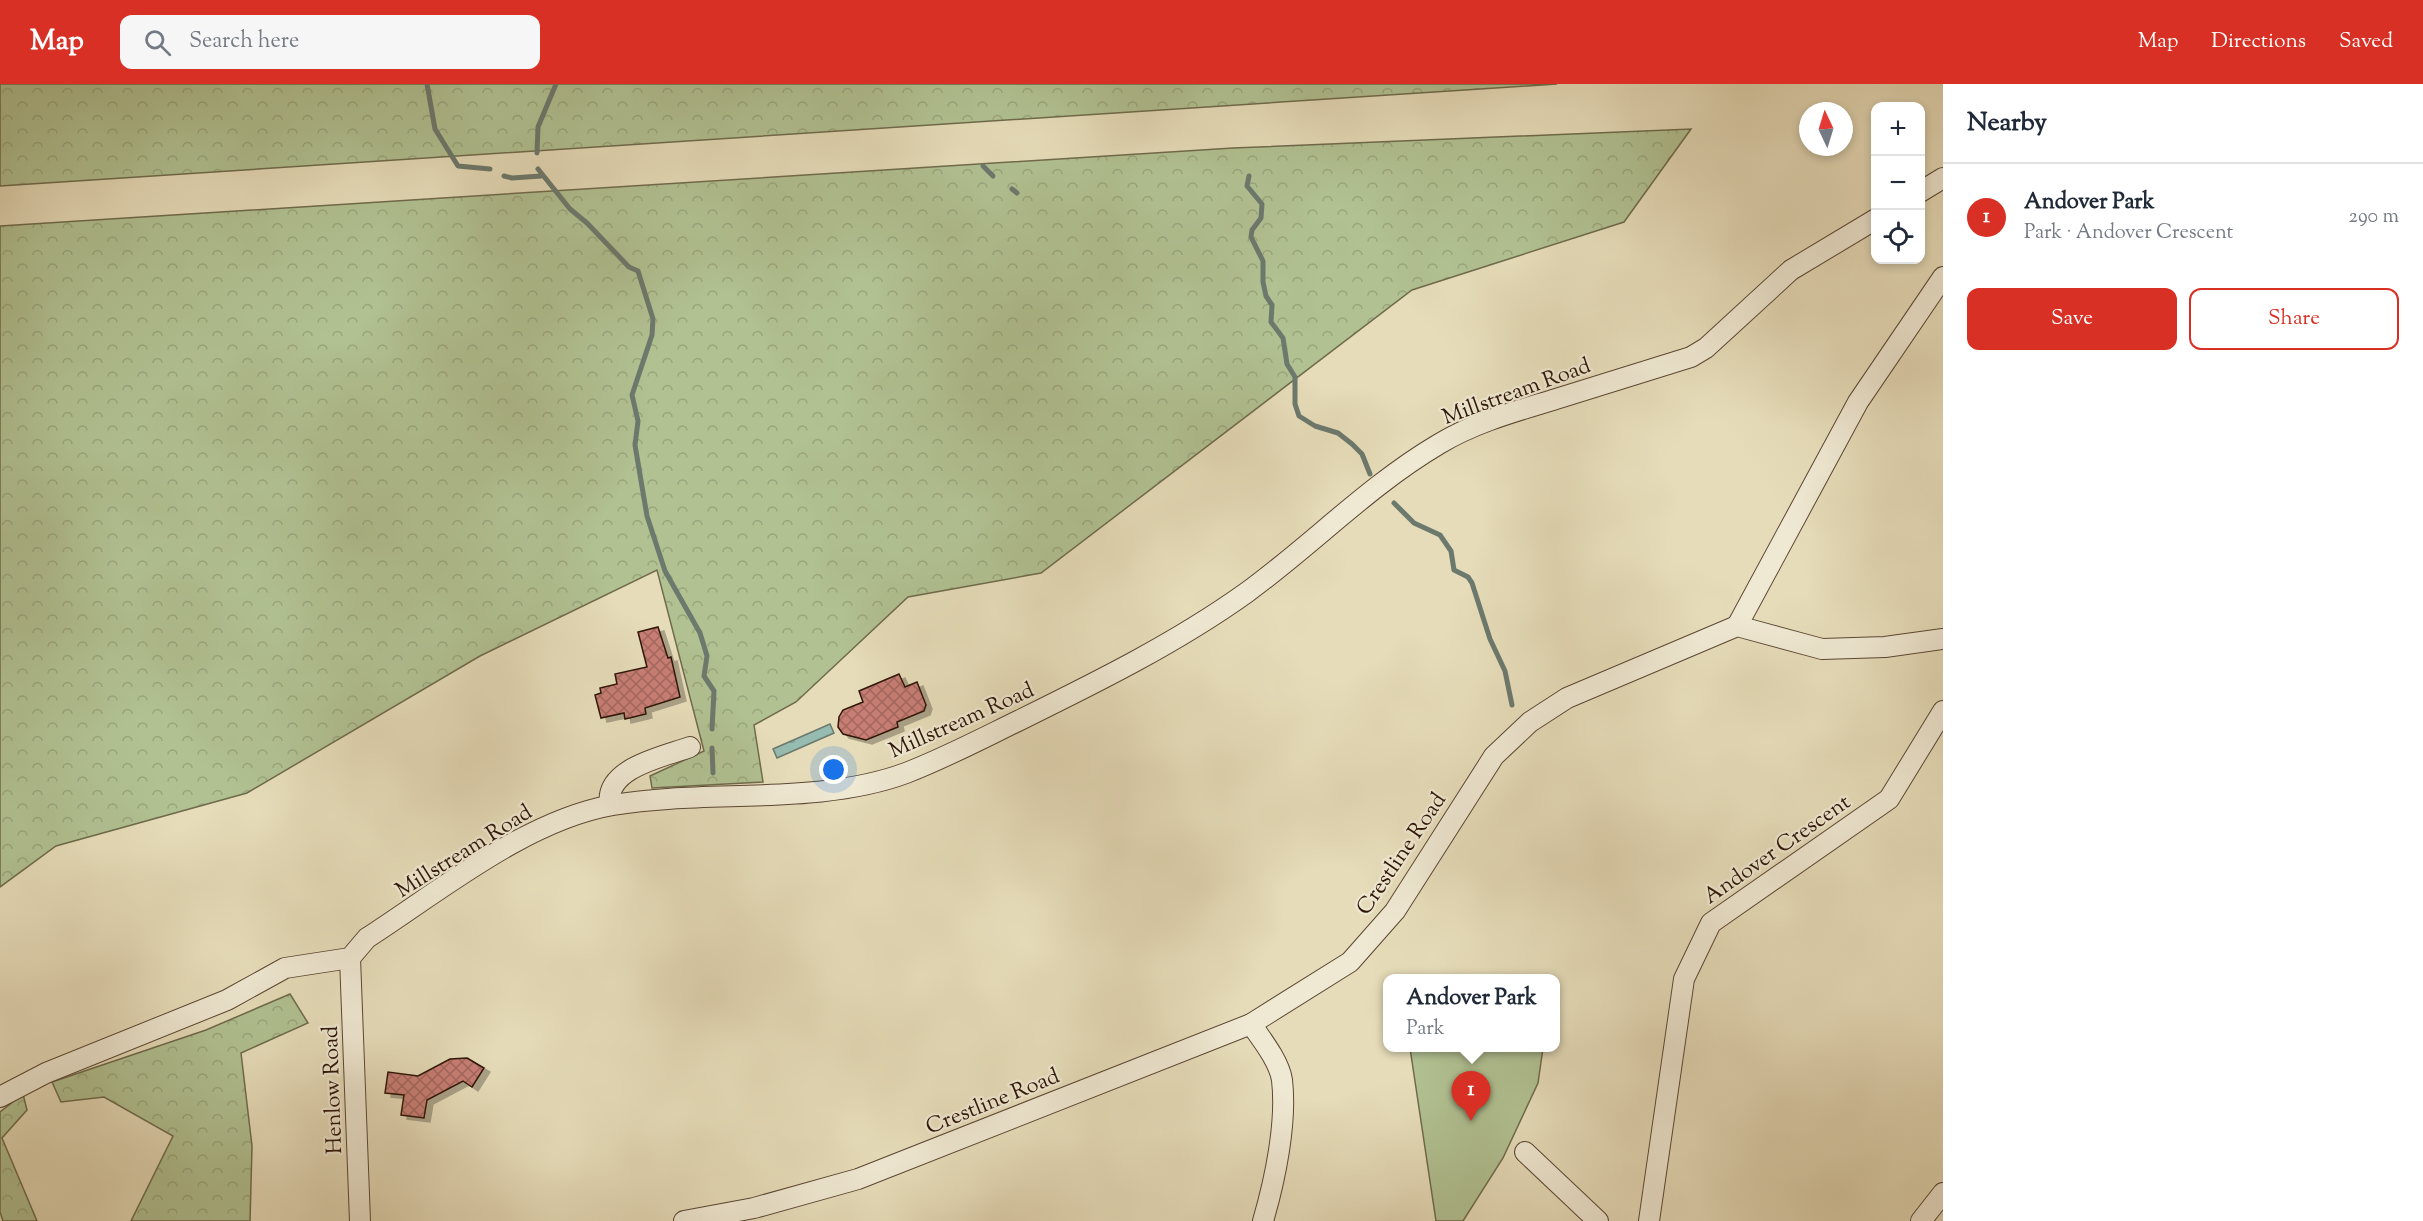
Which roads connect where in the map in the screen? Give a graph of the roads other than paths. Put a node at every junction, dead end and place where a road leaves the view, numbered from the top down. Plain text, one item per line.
1 (1943, 178) edge
2 (1925, 189) edge
3 (1871, 221) edge
4 (1943, 277) edge
5 (1737, 626) junction
6 (1943, 639) edge
7 (1943, 711) edge
8 (690, 747) dead end
9 (610, 805) junction
10 (350, 957) junction
11 (1251, 1024) junction
12 (0, 1097) edge
13 (1525, 1152) dead end
14 (1943, 1193) edge
15 (360, 1221) edge
16 (684, 1221) edge
17 (1263, 1221) edge
18 (1598, 1221) edge
19 (1649, 1221) edge
20 (1921, 1221) edge

1 - 2 street
3 - 9 street, Millstream Road
4 - 5 street
5 - 6 street
5 - 11 street, Crestline Road
7 - 19 street, Andover Crescent
8 - 9 street
9 - 10 street, Millstream Road
10 - 12 street
10 - 15 street, Henlow Road
11 - 16 street, Crestline Road
11 - 17 street
13 - 18 street
14 - 20 street

